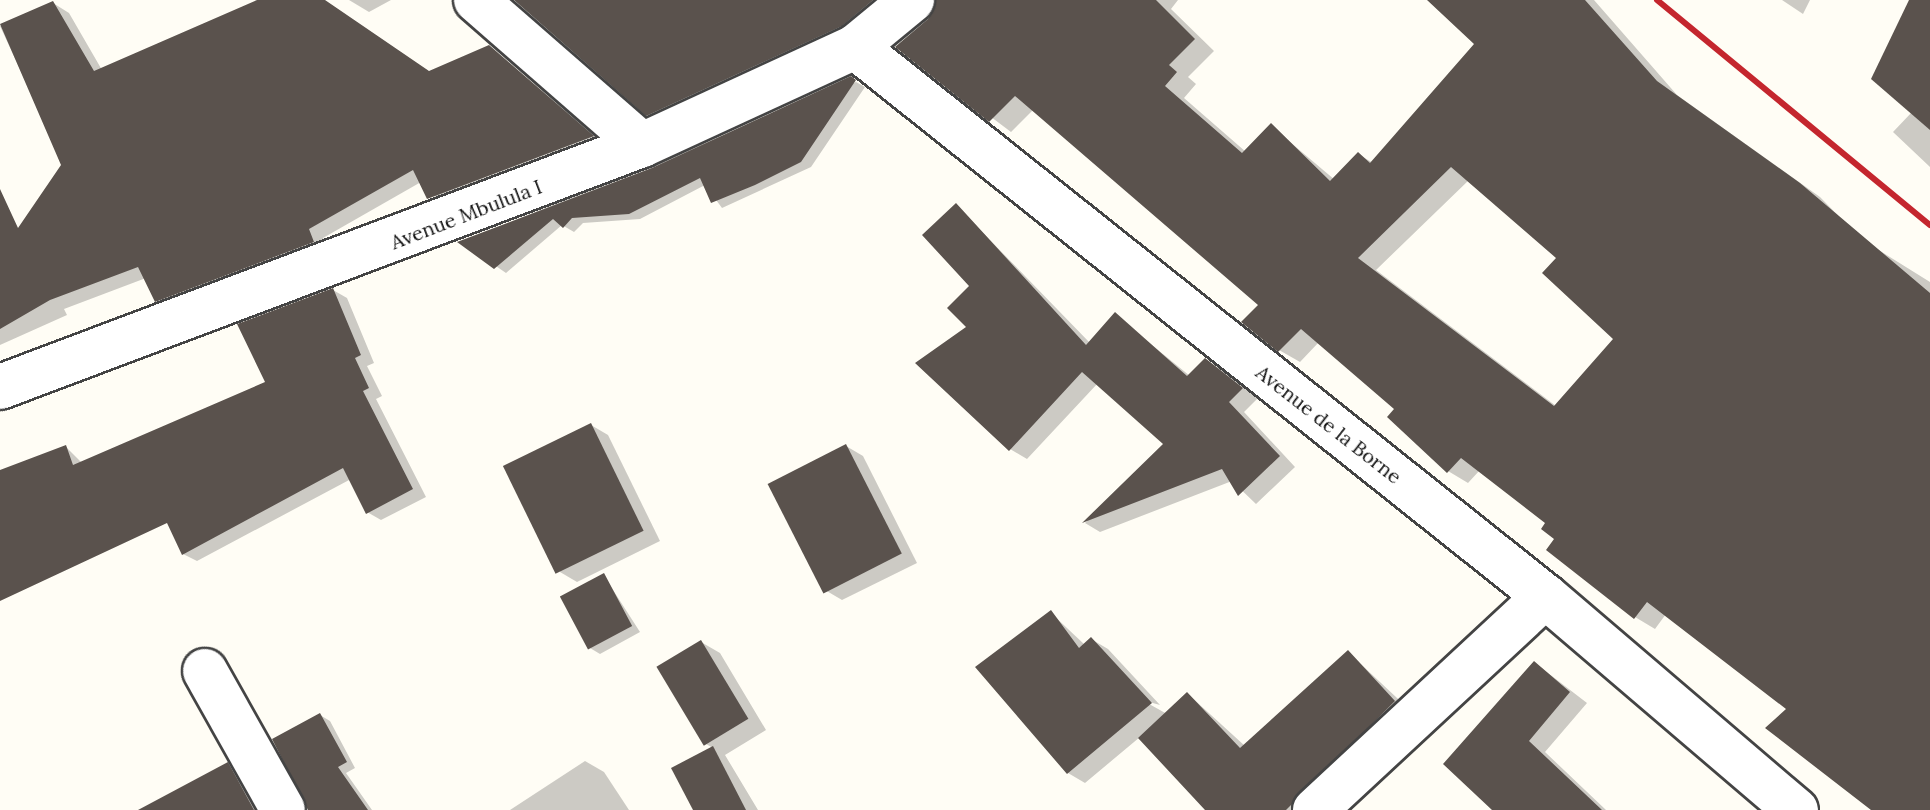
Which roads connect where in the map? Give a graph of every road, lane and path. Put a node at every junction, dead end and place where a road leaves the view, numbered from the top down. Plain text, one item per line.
1 (476, 0) edge
2 (912, 0) edge
3 (855, 47) junction
4 (642, 145) junction
5 (0, 387) edge
6 (1545, 596) junction
7 (205, 671) dead end
8 (283, 810) edge
9 (1315, 810) edge
10 (1796, 810) edge

1 - 4 street
2 - 3 street, Avenue Mbulula I
3 - 4 street, Avenue Mbulula I
3 - 6 street, Avenue de la Borne
4 - 5 street, Avenue Mbulula I
6 - 9 street
6 - 10 street, Avenue de la Borne
7 - 8 street

